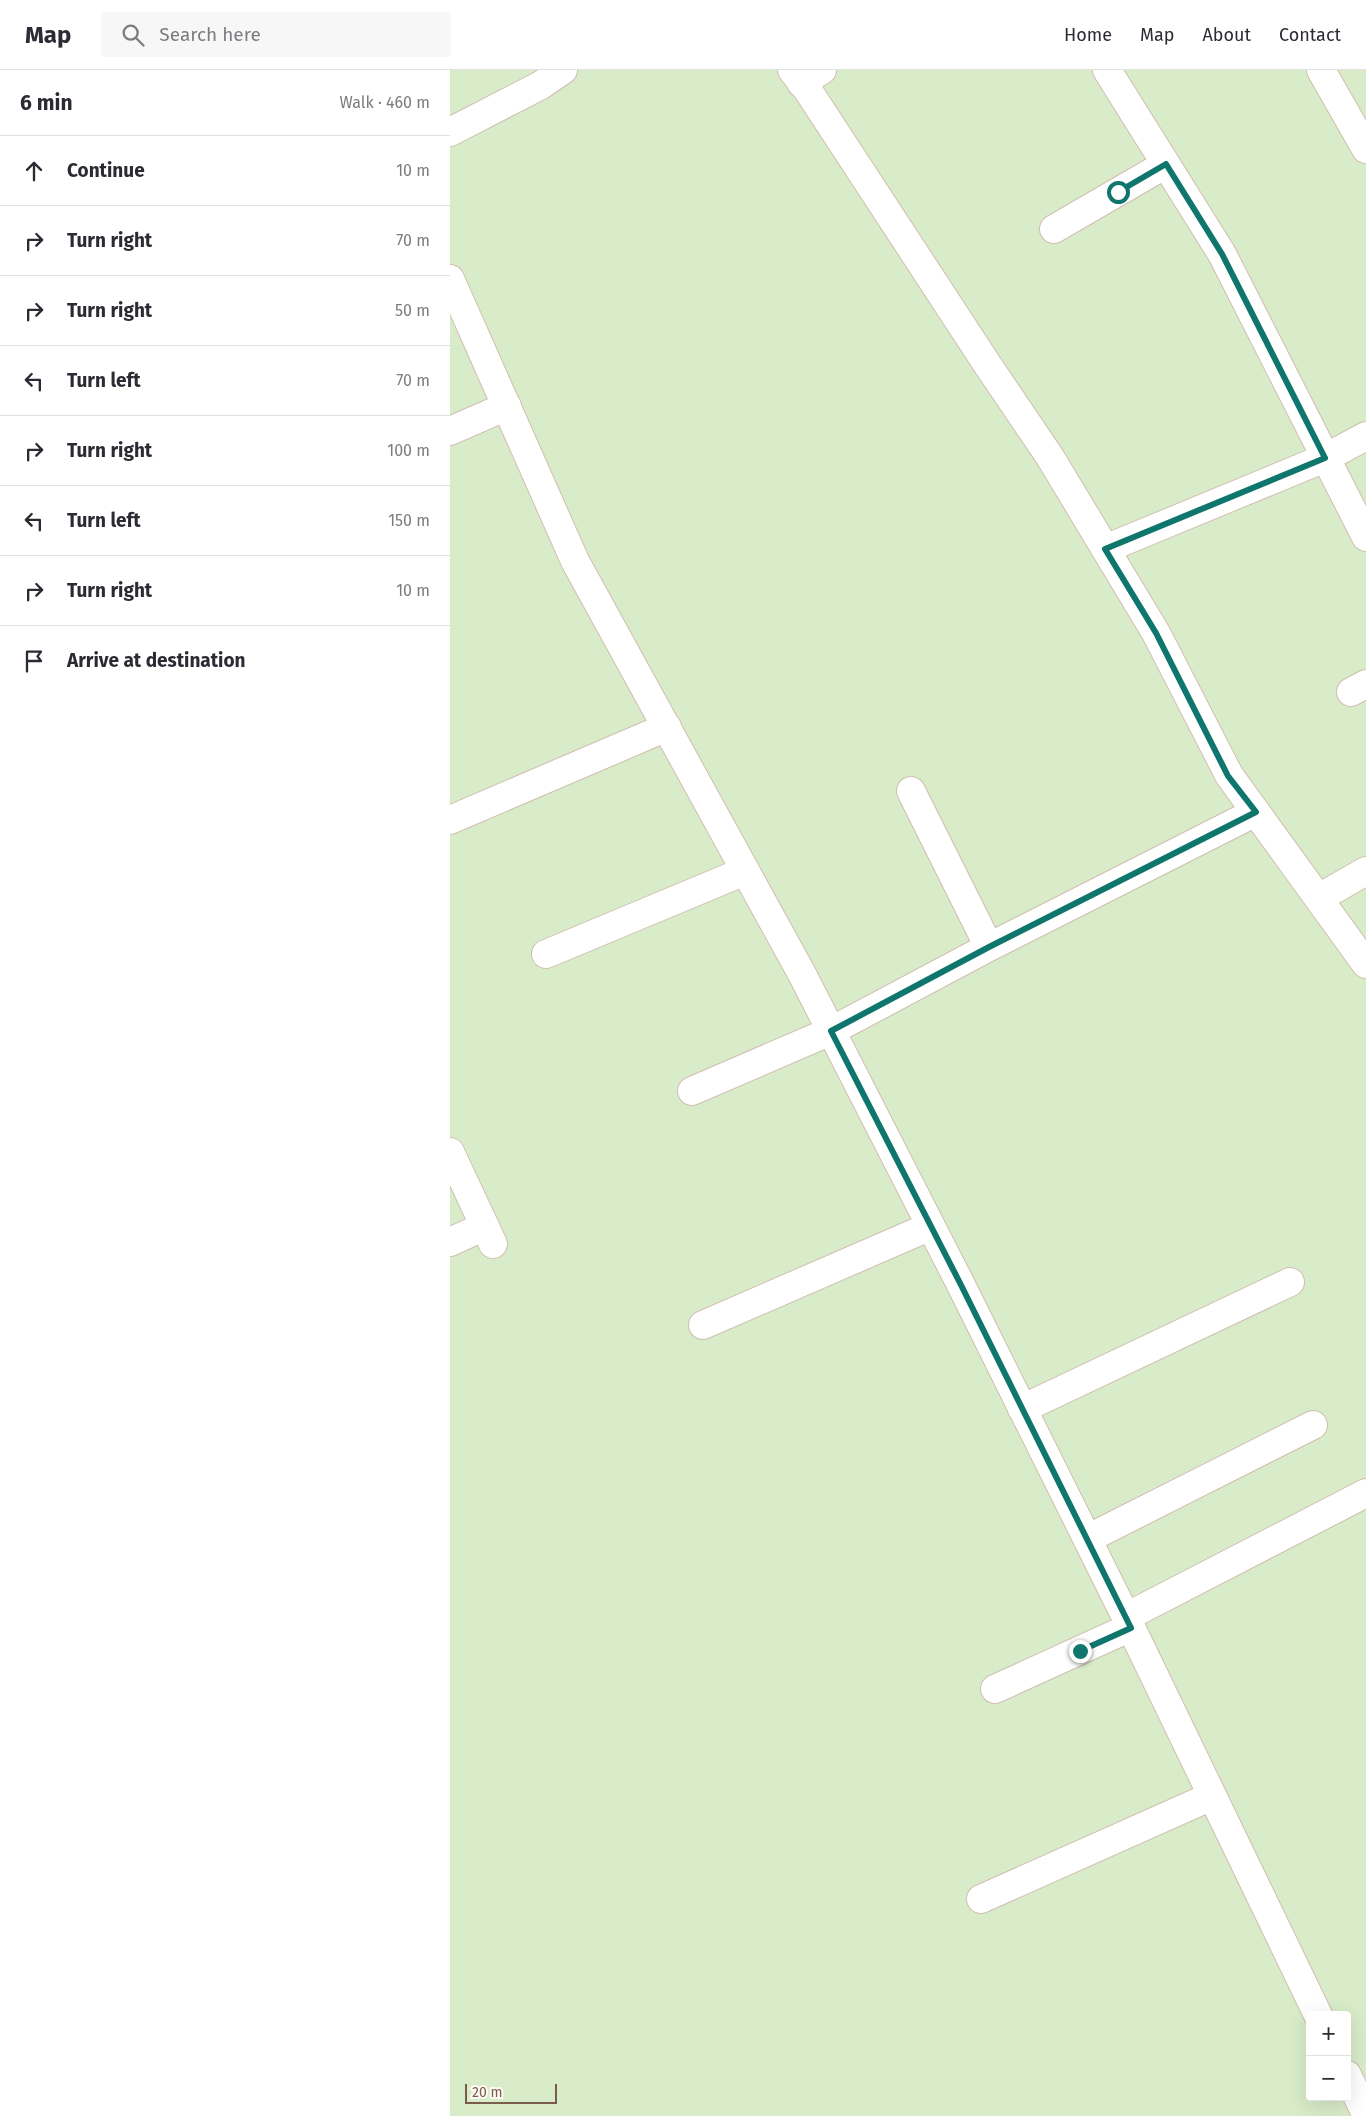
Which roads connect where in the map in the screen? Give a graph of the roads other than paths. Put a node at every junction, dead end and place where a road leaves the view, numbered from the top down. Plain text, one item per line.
1 (563, 70) edge
2 (1107, 70) edge
3 (1321, 70) edge
4 (805, 74) edge
5 (450, 132) edge
6 (1366, 149) edge
7 (1166, 164) junction
8 (1054, 229) dead end
9 (450, 279) edge
10 (507, 406) junction
11 (450, 431) edge
12 (1366, 436) edge
13 (1325, 458) junction
14 (1366, 537) edge
15 (1105, 549) junction
16 (667, 727) junction
17 (910, 791) dead end
18 (1256, 812) junction
19 (450, 820) edge
20 (1366, 870) edge
21 (745, 871) junction
22 (1319, 898) junction
23 (989, 947) junction
24 (546, 954) dead end
25 (1366, 964) edge
26 (831, 1031) junction
27 (692, 1091) dead end
28 (450, 1152) edge
29 (931, 1226) junction
30 (450, 1242) edge
31 (1290, 1282) dead end
32 (703, 1325) dead end
33 (1022, 1409) junction
34 (1313, 1425) dead end
35 (1366, 1493) edge
36 (1087, 1538) junction
37 (1129, 1622) junction
38 (994, 1690) dead end
39 (1212, 1796) junction
40 (981, 1899) dead end
41 (1316, 2011) edge
42 (1351, 2083) edge
43 (1366, 2114) edge

1 - 5 street
2 - 7 street
3 - 6 street
4 - 15 street
7 - 8 street
7 - 13 street
9 - 10 street
10 - 11 street
10 - 16 street
12 - 13 street
13 - 14 street
13 - 15 street
15 - 18 street
16 - 19 street
16 - 21 street
17 - 23 street
18 - 22 street
18 - 23 street
20 - 22 street
21 - 24 street
21 - 26 street
22 - 25 street
23 - 26 street
26 - 27 street
26 - 29 street
28 - 30 street
29 - 32 street
29 - 33 street
31 - 33 street
33 - 36 street
34 - 36 street
35 - 37 street
36 - 37 street
37 - 38 street
37 - 39 street
39 - 40 street
39 - 41 street
42 - 43 street

